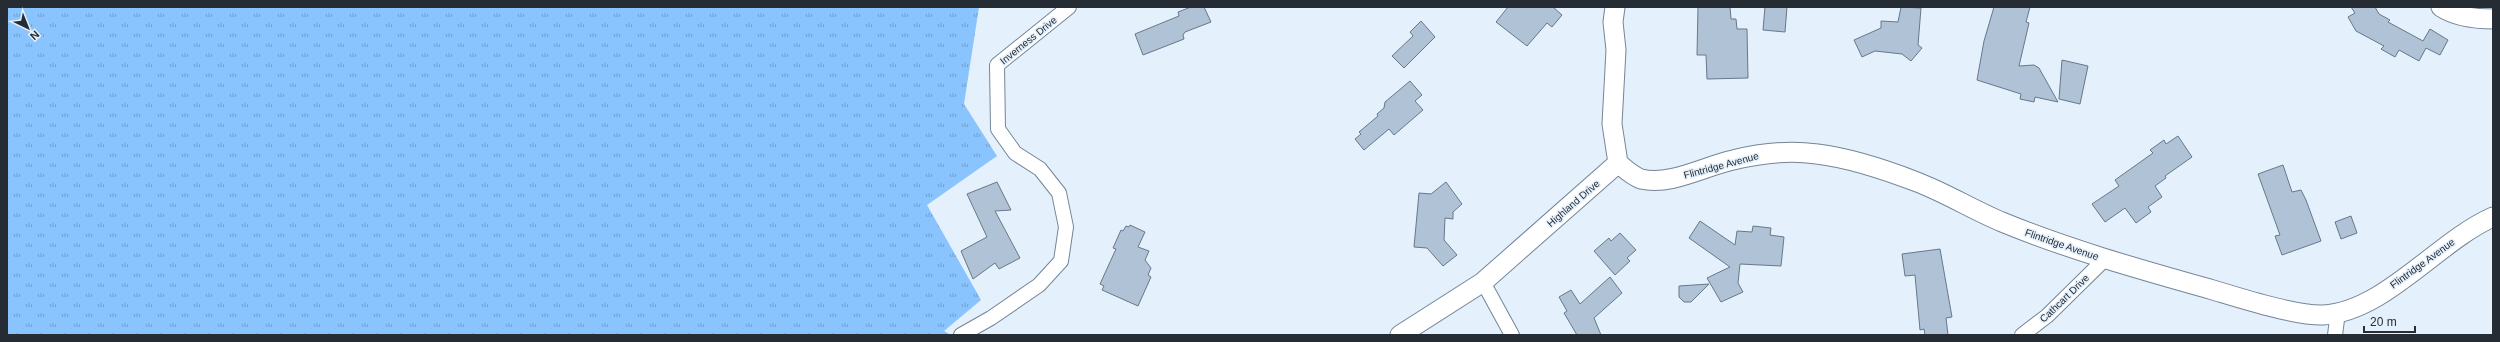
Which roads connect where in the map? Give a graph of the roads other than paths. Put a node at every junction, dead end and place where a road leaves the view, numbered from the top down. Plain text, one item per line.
1 (1069, 7) edge
2 (1615, 7) edge
3 (2441, 7) edge
4 (2493, 19) edge
5 (1618, 163) junction
6 (2493, 217) edge
7 (2105, 259) junction
8 (1483, 282) junction
9 (2338, 312) junction
10 (961, 335) edge
11 (1400, 335) edge
12 (1512, 335) edge
13 (2022, 335) edge
14 (2335, 335) edge

1 - 10 street, Inverness Drive
2 - 5 street
3 - 4 street
5 - 7 street, Flintridge Avenue
5 - 8 street, Highland Drive
6 - 9 street, Flintridge Avenue
7 - 9 street, Flintridge Avenue
7 - 13 street, Cathcart Drive
8 - 11 street, Highland Drive
8 - 12 street
9 - 14 street

